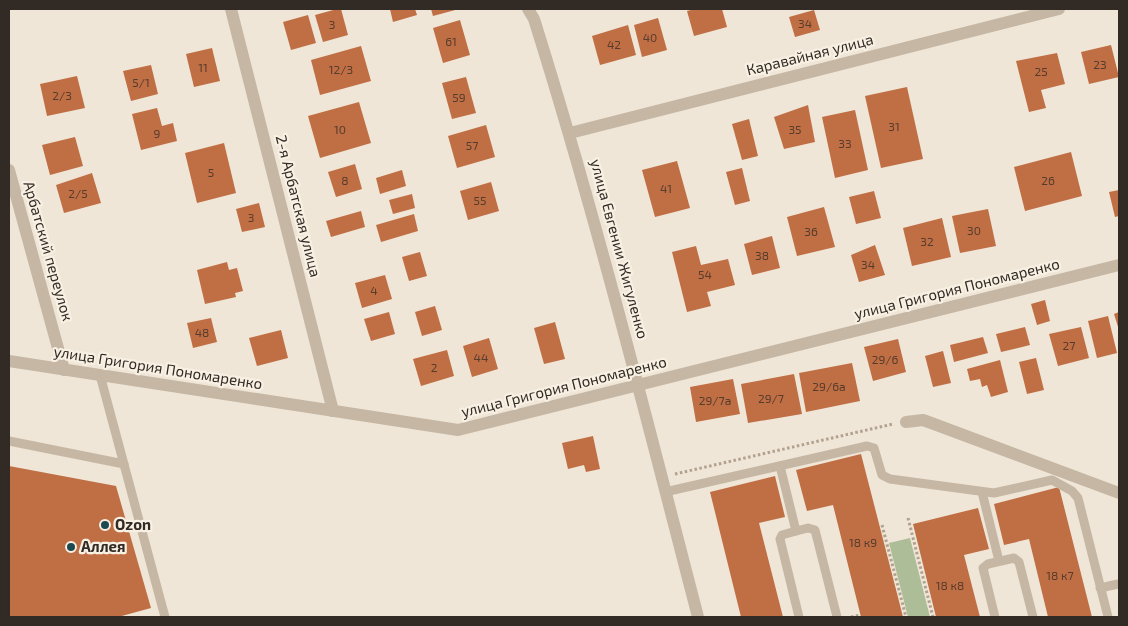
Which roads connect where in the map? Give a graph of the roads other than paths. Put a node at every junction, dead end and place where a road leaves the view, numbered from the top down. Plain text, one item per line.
1 (231, 9) edge
2 (528, 9) edge
3 (1059, 9) edge
4 (570, 133) junction
5 (9, 170) edge
6 (1119, 265) edge
7 (9, 361) edge
8 (64, 370) junction
9 (100, 375) junction
10 (638, 385) junction
11 (333, 411) junction
12 (906, 422) road end
13 (9, 441) edge
14 (124, 464) junction
15 (780, 466) junction
16 (666, 492) junction
17 (982, 492) junction
18 (1119, 493) edge
19 (796, 530) junction
20 (999, 561) junction
21 (1118, 584) dead end
22 (1100, 588) junction
23 (165, 617) edge
24 (698, 617) edge
25 (800, 617) edge
26 (837, 617) edge
27 (995, 617) edge
28 (1032, 617) edge
29 (1108, 617) edge

1 - 11 street, 2-я Арбатская улица
2 - 4 street, улица Евгении Жигуленко
3 - 4 street, Каравайная улица
4 - 10 street, улица Евгении Жигуленко
5 - 8 street, Арбатский переулок
6 - 10 street, улица Григория Пономаренко
7 - 8 street, улица Григория Пономаренко
8 - 9 street, улица Григория Пономаренко
9 - 11 street, улица Григория Пономаренко
9 - 14 lane
10 - 11 street, улица Григория Пономаренко
10 - 16 street, улица Евгении Жигуленко
12 - 18 street
13 - 14 lane
14 - 23 lane
15 - 16 lane
15 - 17 lane
15 - 19 lane
16 - 24 street, улица Евгении Жигуленко
17 - 20 lane
17 - 22 lane
19 - 25 lane
19 - 26 lane
20 - 27 lane
20 - 28 lane
21 - 22 lane
22 - 29 lane

